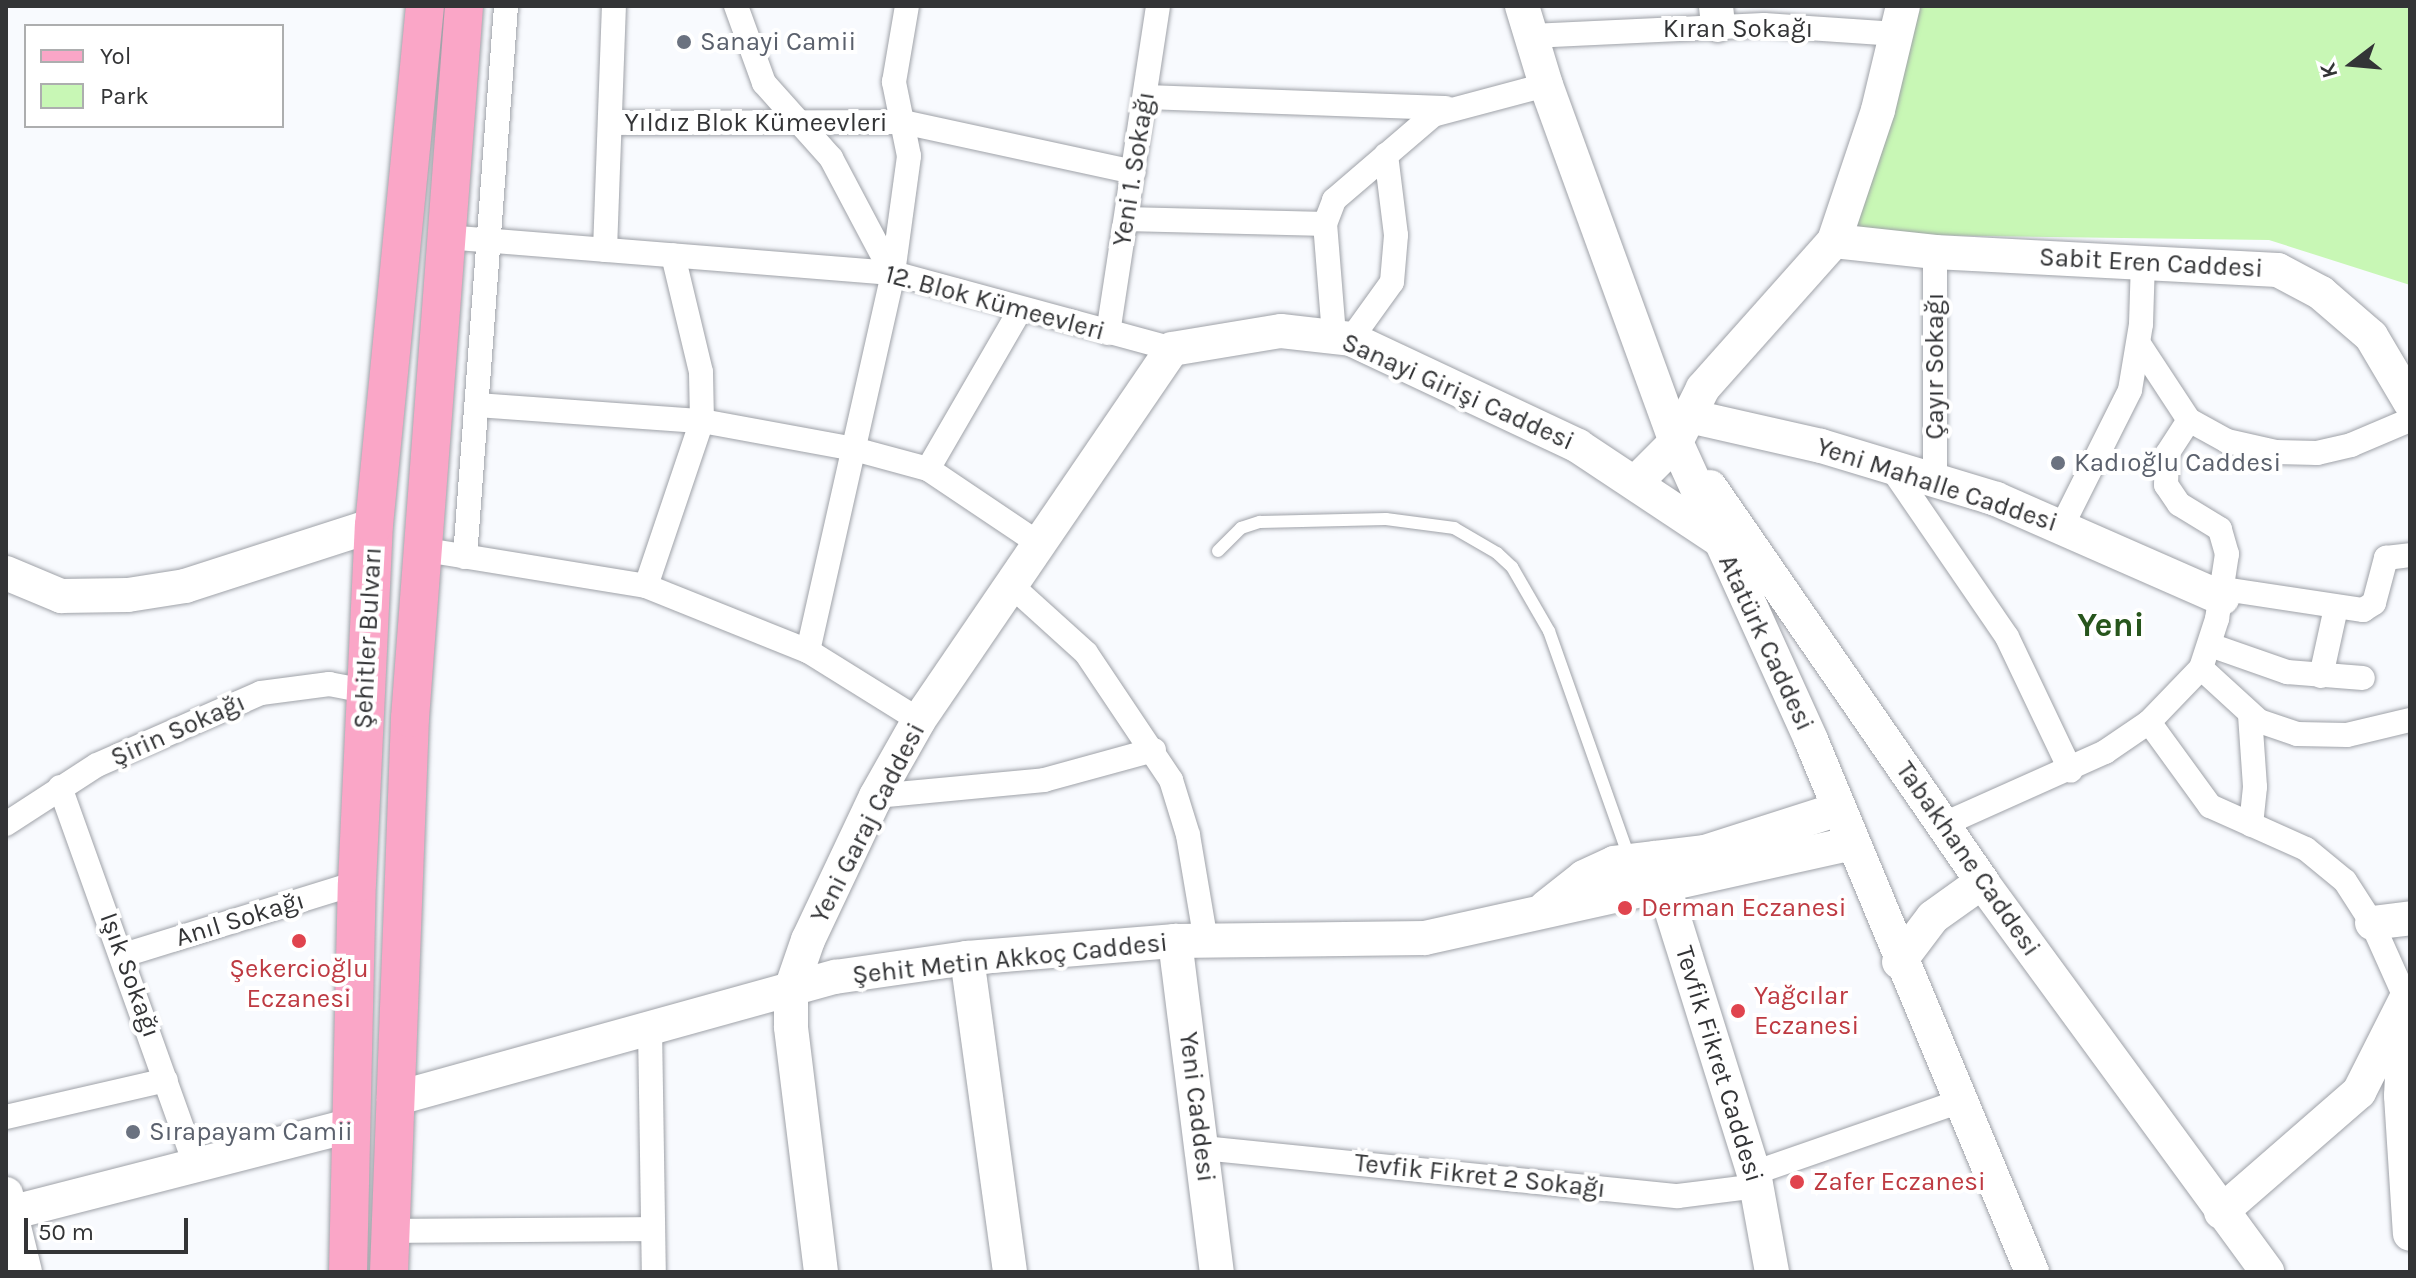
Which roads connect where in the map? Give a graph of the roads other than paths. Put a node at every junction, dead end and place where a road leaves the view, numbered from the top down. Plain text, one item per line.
1 (425, 6) edge
2 (464, 6) edge
3 (506, 6) edge
4 (614, 6) edge
5 (736, 6) edge
6 (907, 6) edge
7 (1158, 6) edge
8 (1717, 16) edge
9 (1900, 20) edge
10 (1526, 21) edge
11 (1546, 85) junction
12 (1145, 97) junction
13 (1451, 108) junction
14 (797, 122) junction
15 (903, 122) junction
16 (610, 123) junction
17 (1386, 155) junction
18 (1134, 172) junction
19 (1127, 219) junction
20 (1325, 224) junction
21 (445, 237) junction
22 (489, 241) junction
23 (1834, 241) junction
24 (605, 250) junction
25 (1935, 252) junction
26 (673, 255) junction
27 (2143, 262) junction
28 (893, 273) junction
29 (1020, 310) junction
30 (1108, 333) junction
31 (1342, 337) junction
32 (2139, 344) junction
33 (1172, 349) junction
34 (2410, 402) edge
35 (477, 405) junction
36 (2189, 420) junction
37 (2410, 420) edge
38 (702, 421) junction
39 (1682, 429) junction
40 (854, 449) junction
41 (1890, 466) junction
42 (928, 469) junction
43 (1935, 480) junction
44 (1637, 481) junction
45 (374, 525) junction
46 (2062, 526) junction
47 (1718, 539) junction
48 (1041, 545) junction
49 (420, 549) junction
50 (1218, 551) dead end
51 (2410, 555) edge
52 (465, 557) junction
53 (6, 573) edge
54 (646, 586) junction
55 (1013, 587) junction
56 (2223, 594) junction
57 (2336, 608) junction
58 (1818, 643) junction
59 (808, 651) junction
60 (2206, 656) junction
61 (1775, 661) junction
62 (2321, 676) junction
63 (2363, 678) dead end
64 (365, 691) junction
65 (2250, 715) junction
66 (919, 720) junction
67 (2410, 720) edge
68 (2149, 722) junction
69 (1154, 750) junction
70 (2071, 771) junction
71 (60, 787) junction
72 (876, 796) junction
73 (1839, 809) junction
74 (6, 824) edge
75 (1942, 825) junction
76 (2251, 825) junction
77 (1853, 843) junction
78 (1646, 872) junction
79 (1982, 882) junction
80 (357, 883) junction
81 (2410, 918) edge
82 (2372, 923) junction
83 (1190, 941) junction
84 (124, 955) junction
85 (967, 958) junction
86 (1899, 962) junction
87 (791, 989) junction
88 (2408, 995) edge
89 (650, 1028) junction
90 (166, 1080) junction
91 (394, 1099) junction
92 (1958, 1102) junction
93 (6, 1117) edge
94 (352, 1125) junction
95 (1203, 1148) junction
96 (195, 1165) junction
97 (1756, 1180) junction
98 (8, 1206) edge
99 (2221, 1212) junction
100 (653, 1229) junction
101 (391, 1231) junction
102 (2410, 1234) edge
103 (25, 1272) edge
104 (348, 1272) edge
105 (389, 1272) edge
106 (654, 1272) edge
107 (821, 1272) edge
108 (1010, 1272) edge
109 (1217, 1272) edge
110 (1772, 1272) edge
111 (2032, 1272) edge
112 (2267, 1272) edge

1 - 45 main road, Şehitler Bulvarı
2 - 21 main road, Şehitler Bulvarı
3 - 22 street
4 - 16 street
5 - 14 street
6 - 15 street
7 - 12 street, Yeni 1. Sokağı
8 - 9 street, Kıran Sokağı
8 - 10 street, Kıran Sokağı
9 - 23 street
10 - 11 street, Atatürk Caddesi
11 - 13 street
11 - 39 street, Atatürk Caddesi
12 - 13 street
12 - 18 street, Yeni 1. Sokağı
13 - 17 street
14 - 15 street, Yıldız Blok Kümeevleri
14 - 16 street, Yıldız Blok Kümeevleri
14 - 28 street
15 - 18 street, Yıldız Blok Kümeevleri
15 - 28 street
16 - 24 street
17 - 20 street
17 - 31 street
18 - 19 street, Yeni 1. Sokağı
19 - 20 street
19 - 30 street, Yeni 1. Sokağı
20 - 31 street
21 - 22 street, 12. Blok Kümeevleri
21 - 49 main road, Şehitler Bulvarı
22 - 24 street, 12. Blok Kümeevleri
22 - 35 street
23 - 25 street, Sabit Eren Caddesi
23 - 39 street
24 - 26 street, 12. Blok Kümeevleri
25 - 27 street, Sabit Eren Caddesi
25 - 43 street, Çayır Sokağı
26 - 28 street, 12. Blok Kümeevleri
26 - 38 street
27 - 32 street
27 - 34 street, Sabit Eren Caddesi
28 - 29 street, 12. Blok Kümeevleri
28 - 40 street
29 - 30 street, 12. Blok Kümeevleri
29 - 42 street
30 - 33 street, 12. Blok Kümeevleri
31 - 33 street, Sanayi Girişi Caddesi
31 - 44 street, Sanayi Girişi Caddesi
32 - 36 street
32 - 46 street
33 - 48 street, Yeni Garaj Caddesi
35 - 38 street
35 - 52 street
36 - 37 street
36 - 56 street
38 - 40 street
38 - 54 street
39 - 41 street, Yeni Mahalle Caddesi
39 - 44 street
39 - 47 street, Atatürk Caddesi
39 - 58 street, Tabakhane Caddesi
40 - 42 street
40 - 59 street
41 - 43 street, Yeni Mahalle Caddesi
41 - 70 street
42 - 48 street
43 - 46 street, Yeni Mahalle Caddesi
44 - 47 street, Sanayi Girişi Caddesi
45 - 53 street
45 - 64 main road, Şehitler Bulvarı
46 - 56 street, Yeni Mahalle Caddesi
47 - 61 street, Atatürk Caddesi
48 - 55 street, Yeni Garaj Caddesi
49 - 52 street
49 - 91 main road, Şehitler Bulvarı
50 - 78 lane
51 - 57 street
52 - 54 street
54 - 59 street
55 - 66 street, Yeni Garaj Caddesi
55 - 69 street
56 - 57 street
56 - 60 street
57 - 62 street
58 - 61 street
58 - 75 street, Tabakhane Caddesi
59 - 66 street
60 - 62 street
60 - 65 street
60 - 68 street
61 - 73 street, Atatürk Caddesi
62 - 63 street
64 - 71 street, Şirin Sokağı
64 - 80 main road, Şehitler Bulvarı
65 - 67 street
65 - 76 street
66 - 72 street, Yeni Garaj Caddesi
68 - 70 street
68 - 76 street
69 - 72 street
69 - 83 street
70 - 75 street
71 - 74 street, Şirin Sokağı
71 - 84 street, Işık Sokağı
72 - 87 street, Yeni Garaj Caddesi
73 - 77 street, Atatürk Caddesi
73 - 78 street, Şehit Metin Akkoç Caddesi
75 - 79 street, Tabakhane Caddesi
76 - 82 street
77 - 78 street, Şehit Metin Akkoç Caddesi
77 - 86 street, Atatürk Caddesi
78 - 83 street, Şehit Metin Akkoç Caddesi
78 - 97 street, Tevfik Fikret Caddesi
79 - 86 street
79 - 99 street, Tabakhane Caddesi
80 - 84 street, Anıl Sokağı
80 - 94 main road, Şehitler Bulvarı
81 - 82 street
82 - 88 street
83 - 85 street, Şehit Metin Akkoç Caddesi
83 - 95 street, Yeni Caddesi
84 - 90 street, Işık Sokağı
85 - 87 street, Şehit Metin Akkoç Caddesi
85 - 108 street
86 - 92 street, Atatürk Caddesi
87 - 89 street, Şehit Metin Akkoç Caddesi
87 - 107 street, Yeni Garaj Caddesi
88 - 99 street
88 - 102 street
89 - 91 street, Şehit Metin Akkoç Caddesi
89 - 100 street
90 - 93 street
90 - 96 street, Işık Sokağı
91 - 101 main road, Şehitler Bulvarı
92 - 97 street, Tevfik Fikret 2 Sokağı
92 - 111 street, Atatürk Caddesi
94 - 96 street
94 - 104 main road, Şehitler Bulvarı
95 - 97 street, Tevfik Fikret 2 Sokağı
95 - 109 street, Yeni Caddesi
96 - 98 street
97 - 110 street, Tevfik Fikret Caddesi
98 - 103 street
99 - 112 street, Tabakhane Caddesi
100 - 101 street
100 - 106 street
101 - 105 main road, Şehitler Bulvarı

